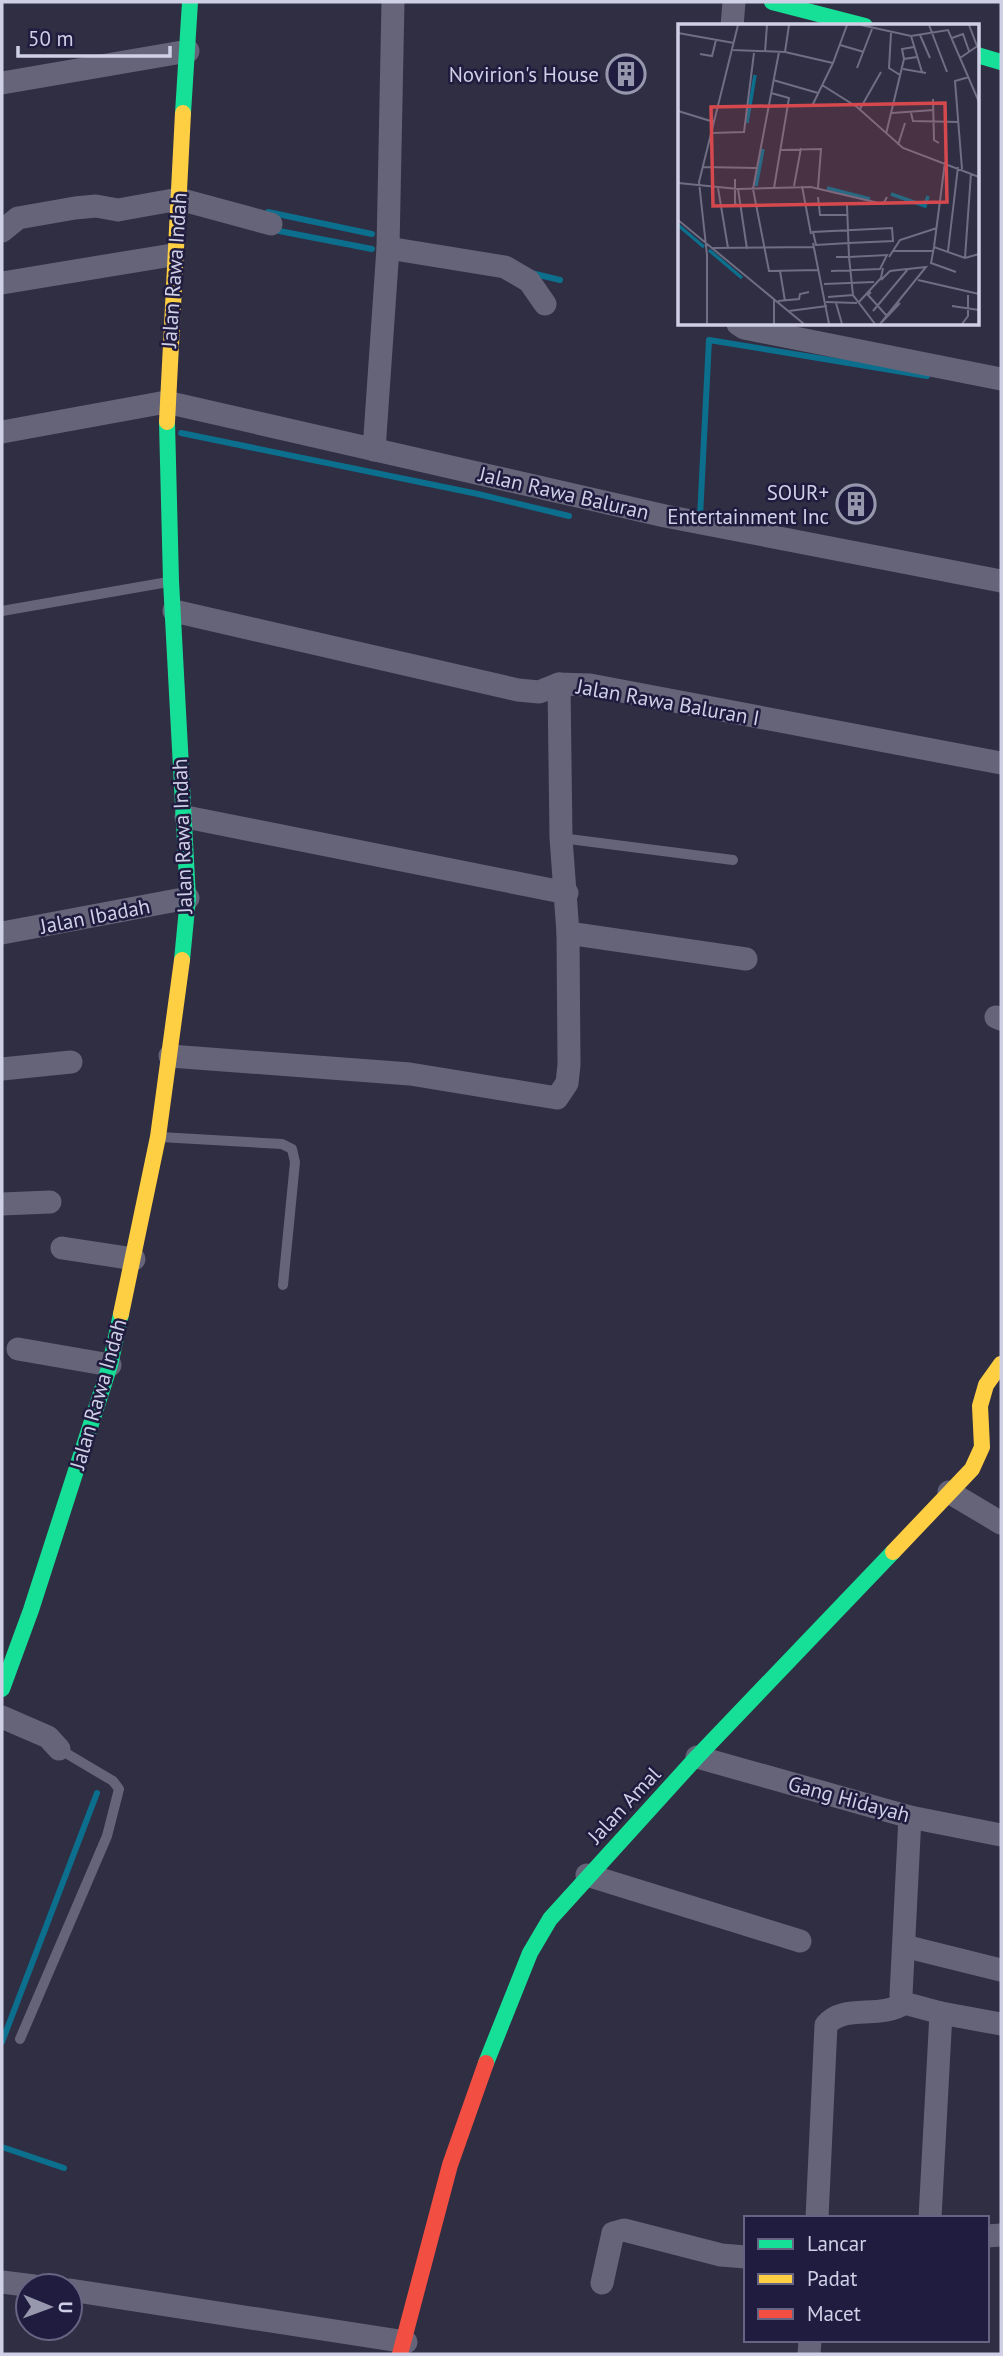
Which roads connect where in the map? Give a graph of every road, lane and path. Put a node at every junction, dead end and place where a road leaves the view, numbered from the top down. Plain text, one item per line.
1 (190, 2) edge
2 (393, 2) edge
3 (734, 2) edge
4 (772, 2) edge
5 (822, 8) edge
6 (854, 17) edge
7 (732, 24) edge
8 (188, 51) junction
9 (978, 55) edge
10 (1001, 62) edge
11 (2, 83) edge
12 (178, 199) junction
13 (271, 224) dead end
14 (2, 231) edge
15 (388, 248) junction
16 (172, 255) junction
17 (2, 283) edge
18 (545, 304) dead end
19 (741, 326) edge
20 (1001, 379) edge
21 (166, 402) junction
22 (2, 432) edge
23 (374, 450) junction
24 (171, 581) junction
25 (1001, 581) edge
26 (2, 611) edge
27 (174, 611) junction
28 (559, 684) junction
29 (1001, 763) edge
30 (186, 817) junction
31 (561, 838) junction
32 (733, 860) dead end
33 (567, 893) junction
34 (188, 898) junction
35 (2, 933) edge
36 (568, 933) junction
37 (746, 958) dead end
38 (170, 1056) junction
39 (71, 1062) dead end
40 (2, 1069) edge
41 (158, 1137) junction
42 (50, 1202) dead end
43 (2, 1204) edge
44 (62, 1248) dead end
45 (134, 1259) junction
46 (283, 1284) dead end
47 (18, 1349) dead end
48 (1001, 1364) edge
49 (110, 1366) junction
50 (949, 1492) junction
51 (1001, 1523) edge
52 (2, 1689) edge
53 (2, 1717) edge
54 (60, 1749) joint
55 (697, 1757) junction
56 (911, 1817) junction
57 (1001, 1835) edge
58 (587, 1875) junction
59 (800, 1941) dead end
60 (904, 1946) junction
61 (1001, 1970) edge
62 (904, 2003) junction
63 (940, 2013) junction
64 (1001, 2024) edge
65 (20, 2039) dead end
66 (817, 2216) edge
67 (930, 2216) edge
68 (744, 2257) edge
69 (602, 2283) dead end
70 (84, 2292) edge
71 (403, 2348) edge

1 - 8 street, Jalan Rawa Indah
2 - 15 street
3 - 7 street
4 - 5 street
5 - 6 street
8 - 11 street
8 - 12 street, Jalan Rawa Indah
9 - 10 street
12 - 13 street
12 - 14 street
12 - 16 street, Jalan Rawa Indah
15 - 18 street
15 - 23 street
16 - 17 street
16 - 21 street, Jalan Rawa Indah
19 - 20 street
21 - 22 street
21 - 23 street, Jalan Rawa Baluran
21 - 24 street, Jalan Rawa Indah
23 - 25 street, Jalan Rawa Baluran
24 - 26 lane
24 - 27 street, Jalan Rawa Indah
27 - 28 street, Jalan Rawa Baluran I
27 - 30 street, Jalan Rawa Indah
28 - 29 street, Jalan Rawa Baluran I
28 - 31 street
30 - 33 street
30 - 34 street, Jalan Rawa Indah
31 - 32 lane
31 - 33 street
33 - 36 street
34 - 35 street, Jalan Ibadah
34 - 38 street, Jalan Rawa Indah
36 - 37 street
36 - 38 street
38 - 41 street, Jalan Rawa Indah
39 - 40 street
41 - 45 street, Jalan Rawa Indah
41 - 46 lane
42 - 43 street
44 - 45 street
45 - 49 street, Jalan Rawa Indah
47 - 49 street
48 - 50 street, Jalan Amal
49 - 52 street, Jalan Rawa Indah
50 - 51 street
50 - 55 street, Jalan Amal
53 - 54 street
54 - 65 lane
55 - 56 street, Gang Hidayah
55 - 58 street, Jalan Amal
56 - 57 street, Gang Hidayah
56 - 60 street
58 - 59 street
58 - 71 street, Jalan Amal
60 - 61 street
60 - 62 street
62 - 63 street
62 - 66 street
63 - 64 street
63 - 67 street
68 - 69 street
70 - 71 street

